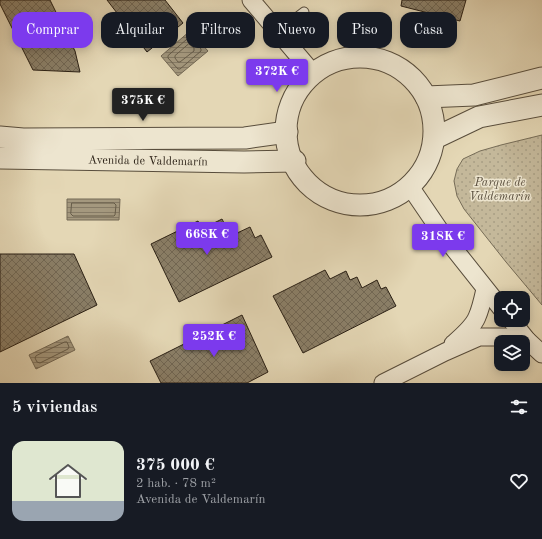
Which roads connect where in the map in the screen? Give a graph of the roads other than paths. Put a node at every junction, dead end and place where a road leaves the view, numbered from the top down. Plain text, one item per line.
1 (251, 0) edge
2 (263, 14) edge
3 (292, 48) edge
4 (312, 72) junction
5 (542, 78) edge
6 (426, 97) junction
7 (542, 105) edge
8 (287, 132) junction
9 (0, 137) edge
10 (435, 138) junction
11 (0, 158) edge
12 (295, 161) junction
13 (411, 188) junction
14 (485, 289) junction
15 (494, 300) edge
16 (517, 327) edge
17 (524, 335) edge
18 (494, 337) edge
19 (530, 342) edge
20 (445, 352) junction
21 (542, 354) edge
22 (382, 383) edge

1 - 2 street
3 - 4 street
4 - 6 street
4 - 8 street
5 - 6 street
6 - 10 street
7 - 10 street
8 - 9 street, Avenida de Valdemarín
8 - 12 street
10 - 13 street
11 - 12 street, Avenida de Valdemarín
12 - 13 street
13 - 14 street
14 - 15 street
14 - 20 street
16 - 17 street
18 - 20 street
19 - 21 street
20 - 22 street

